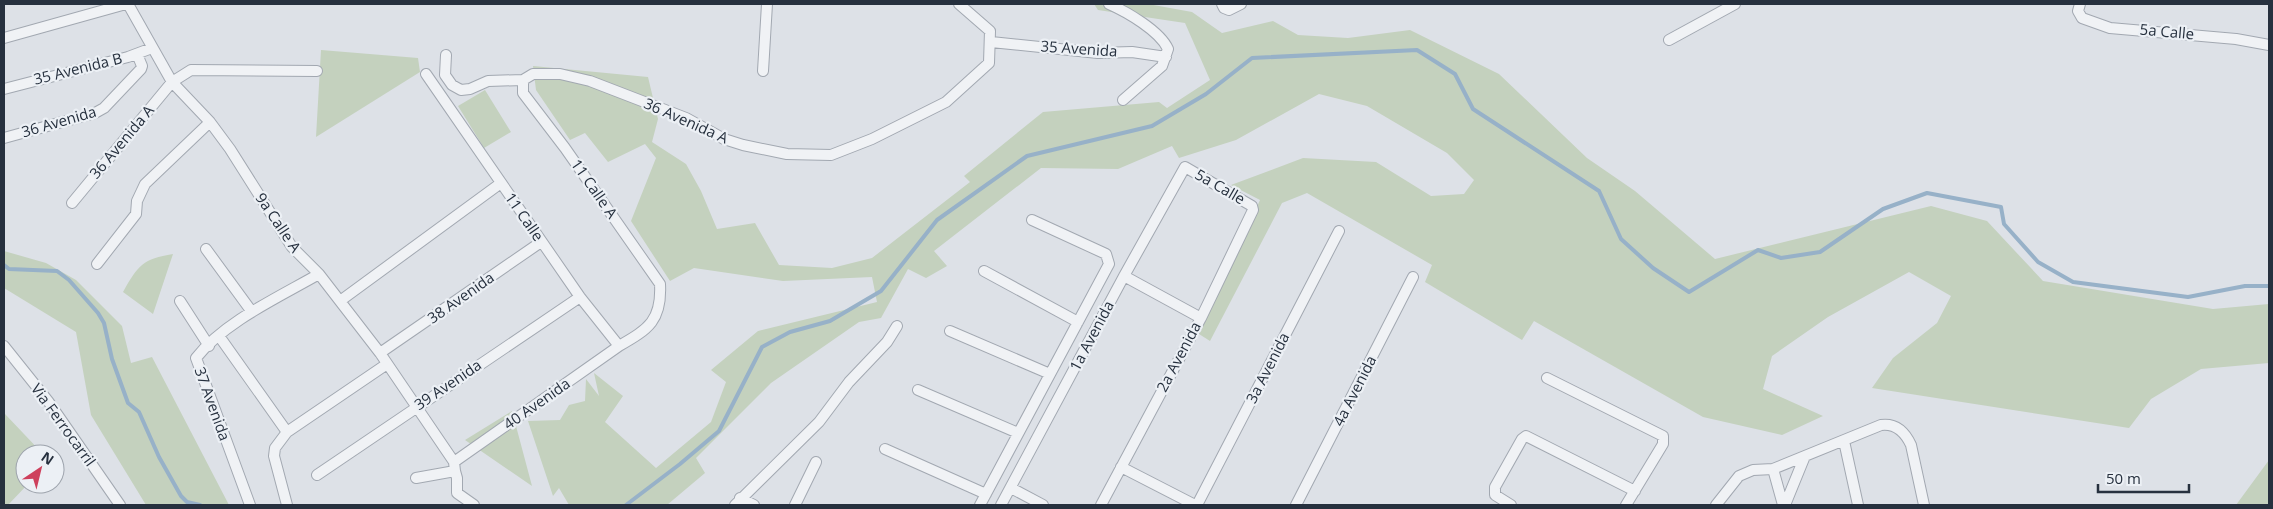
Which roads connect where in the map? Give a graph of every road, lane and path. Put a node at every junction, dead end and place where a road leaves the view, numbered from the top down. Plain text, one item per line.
1 (127, 4) edge
2 (767, 4) edge
3 (959, 4) edge
4 (1109, 4) edge
5 (1222, 4) edge
6 (1240, 4) edge
7 (1735, 4) edge
8 (2080, 4) edge
9 (4, 38) edge
10 (1669, 40) dead end
11 (992, 42) junction
12 (2269, 45) edge
13 (152, 48) junction
14 (137, 54) junction
15 (446, 55) dead end
16 (1166, 57) junction
17 (763, 70) dead end
18 (317, 72) dead end
19 (426, 74) dead end
20 (523, 80) junction
21 (172, 82) junction
22 (4, 89) edge
23 (1123, 100) dead end
24 (210, 122) junction
25 (4, 138) edge
26 (1185, 167) joint
27 (501, 183) junction
28 (72, 203) dead end
29 (1253, 208) joint
30 (1032, 220) dead end
31 (1339, 231) dead end
32 (541, 242) junction
33 (206, 249) dead end
34 (97, 264) dead end
35 (984, 271) dead end
36 (319, 274) junction
37 (1124, 276) junction
38 (1413, 277) dead end
39 (580, 296) junction
40 (180, 301) dead end
41 (340, 301) junction
42 (252, 312) junction
43 (1201, 318) junction
44 (1078, 322) junction
45 (897, 326) dead end
46 (950, 331) dead end
47 (219, 336) junction
48 (4, 346) edge
49 (209, 346) junction
50 (619, 346) junction
51 (380, 354) junction
52 (387, 364) junction
53 (1050, 374) junction
54 (1547, 378) dead end
55 (918, 390) dead end
56 (416, 407) junction
57 (287, 432) junction
58 (1018, 433) junction
59 (1844, 441) junction
60 (885, 448) dead end
61 (1805, 456) junction
62 (816, 462) dead end
63 (454, 467) junction
64 (1121, 467) junction
65 (1773, 469) junction
66 (317, 475) dead end
67 (416, 478) dead end
68 (1011, 488) junction
69 (1635, 491) junction
70 (986, 494) junction
71 (737, 502) edge
72 (120, 505) edge
73 (250, 505) edge
74 (287, 505) edge
75 (474, 505) edge
76 (754, 505) edge
77 (794, 505) edge
78 (980, 505) edge
79 (1001, 505) edge
80 (1043, 505) edge
81 (1101, 505) edge
82 (1196, 505) edge
83 (1296, 505) edge
84 (1511, 505) edge
85 (1626, 505) edge
86 (1716, 505) edge
87 (1784, 505) edge
88 (1858, 505) edge
89 (1924, 505) edge

1 - 9 street
1 - 13 street, 9a Calle A
2 - 17 street
3 - 11 street
4 - 16 street
5 - 6 street
7 - 10 street
8 - 12 street, 5a Calle
11 - 16 street, 35 Avenida
11 - 20 street, 36 Avenida A
13 - 14 street, 35 Avenida B
13 - 21 street, 9a Calle A
14 - 22 street, 35 Avenida B
14 - 25 street, 36 Avenida
15 - 20 street, 36 Avenida A
16 - 23 street
18 - 21 street
19 - 27 street, 11 Calle
20 - 50 street, 11 Calle A
21 - 24 street, 9a Calle A
21 - 28 street, 36 Avenida A
24 - 34 street
24 - 36 street, 9a Calle A
26 - 29 street, 5a Calle
26 - 37 street, 1a Avenida
27 - 32 street, 11 Calle
27 - 41 street
29 - 43 street, 2a Avenida
30 - 44 street
31 - 82 street, 3a Avenida
32 - 39 street, 11 Calle
32 - 51 street, 38 Avenida
33 - 42 street
35 - 44 street
36 - 41 street, 9a Calle A
36 - 42 street, 37 Avenida
37 - 43 street
37 - 68 street, 1a Avenida
38 - 83 street, 4a Avenida
39 - 50 street, 11 Calle
39 - 56 street, 39 Avenida
40 - 49 street
41 - 51 street, 9a Calle A
42 - 47 street, 37 Avenida
43 - 64 street, 2a Avenida
44 - 53 street
45 - 71 street
46 - 53 street
47 - 49 street, 37 Avenida
47 - 57 street
48 - 72 street, Via Ferrocarril
49 - 73 street, 37 Avenida
50 - 63 street, 40 Avenida
51 - 52 street, 9a Calle A
52 - 56 street, 9a Calle A
52 - 57 street
53 - 58 street
54 - 69 street
55 - 58 street
56 - 63 street, 9a Calle A
56 - 66 street, 39 Avenida
57 - 74 street
58 - 70 street
59 - 61 street
59 - 88 street
59 - 89 street
60 - 70 street
61 - 65 street
61 - 87 street
62 - 77 street
63 - 67 street
63 - 75 street
64 - 81 street, 2a Avenida
64 - 82 street
65 - 86 street
65 - 87 street
68 - 79 street, 1a Avenida
68 - 80 street
69 - 84 street
69 - 85 street
70 - 78 street
71 - 76 street

